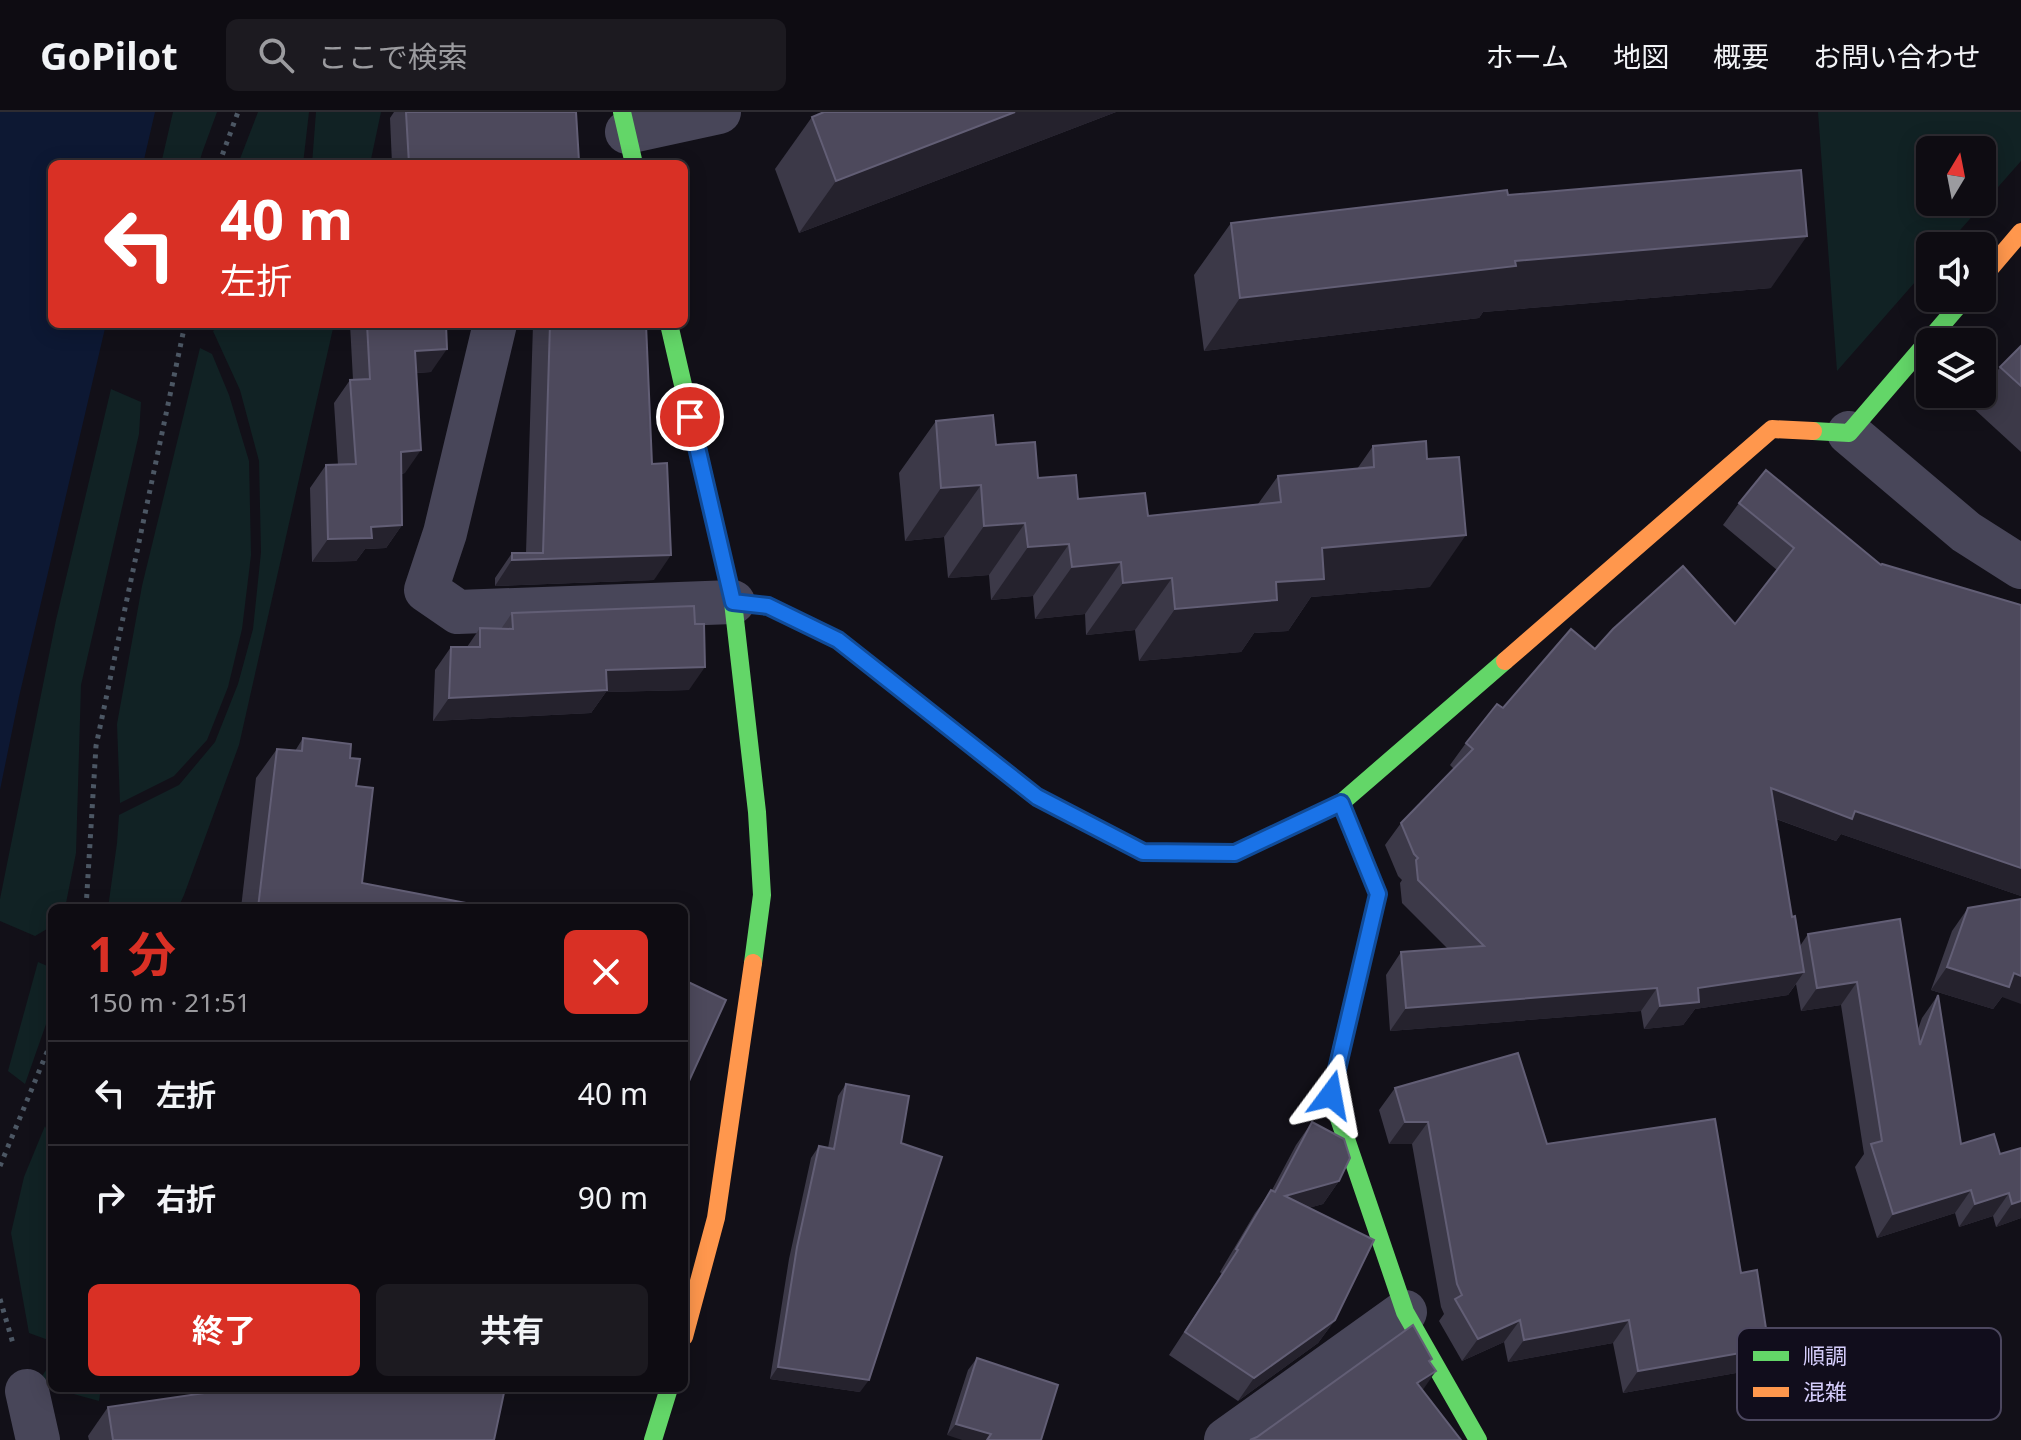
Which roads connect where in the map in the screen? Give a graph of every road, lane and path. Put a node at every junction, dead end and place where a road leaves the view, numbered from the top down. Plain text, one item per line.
1 (238, 112) edge
2 (719, 112) edge
3 (628, 136) edge
4 (220, 160) edge
5 (2021, 232) edge
6 (1996, 261) edge
7 (1953, 312) edge
8 (184, 328) edge
9 (494, 328) edge
10 (670, 328) edge
11 (1849, 433) junction
12 (2021, 567) edge
13 (733, 602) junction
14 (1341, 803) junction
15 (86, 904) edge
16 (48, 1050) edge
17 (0, 1166) edge
18 (1405, 1312) junction
19 (688, 1321) edge
20 (27, 1391) dead end
21 (668, 1392) edge
22 (38, 1440) edge
23 (653, 1440) edge
24 (1226, 1440) edge
25 (1478, 1440) edge

1 - 4 path
2 - 3 street
5 - 6 street
7 - 11 street
8 - 15 path
9 - 13 street
10 - 13 street
11 - 12 street
11 - 14 street
13 - 14 street
13 - 19 street
14 - 18 street
16 - 17 path
18 - 24 street
18 - 25 street
20 - 22 street
21 - 23 street

